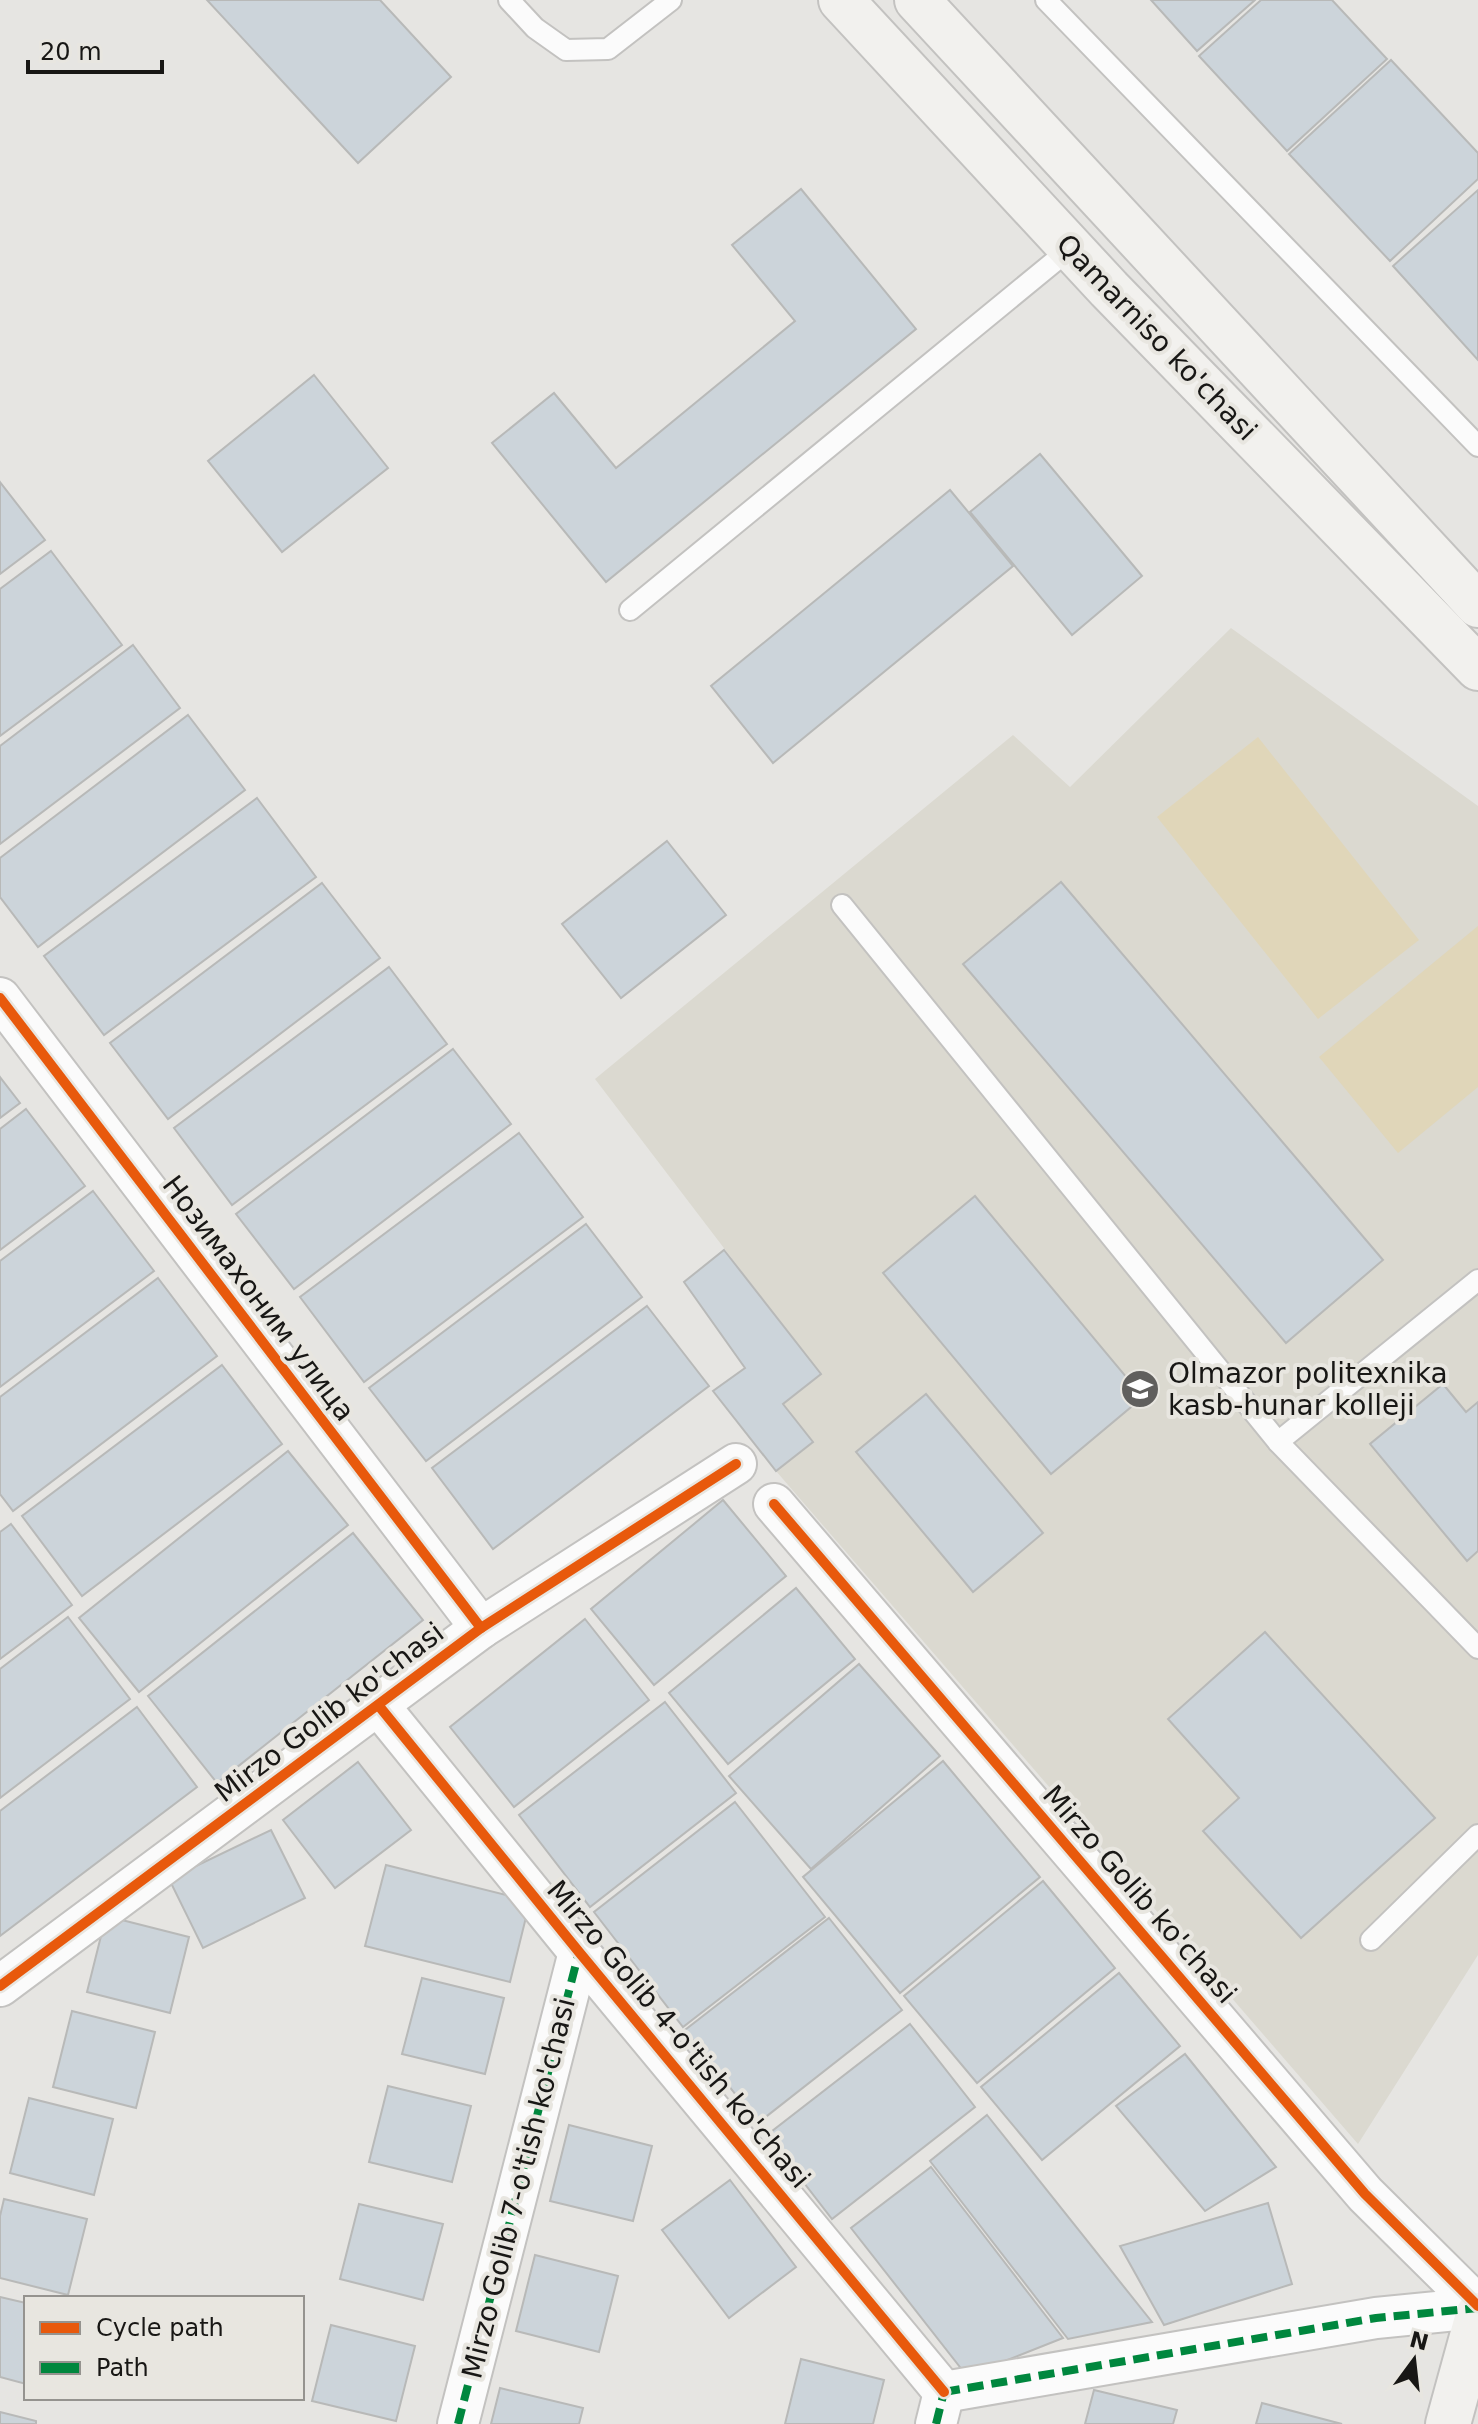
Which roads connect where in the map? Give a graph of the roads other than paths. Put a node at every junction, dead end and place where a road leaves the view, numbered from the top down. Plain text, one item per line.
1 (509, 0) edge
2 (671, 0) edge
3 (841, 0) edge
4 (917, 0) edge
5 (1046, 0) edge
6 (1071, 248) junction
7 (1478, 446) edge
8 (1478, 605) edge
9 (630, 610) dead end
10 (1478, 668) edge
11 (842, 905) dead end
12 (0, 998) edge
13 (1478, 1280) edge
14 (1278, 1442) junction
15 (736, 1464) dead end
16 (774, 1504) dead end
17 (481, 1628) junction
18 (1478, 1648) edge
19 (379, 1706) junction
20 (1478, 1835) edge
21 (1371, 1940) dead end
22 (579, 1952) junction
23 (0, 1986) edge
24 (1478, 2307) edge
25 (1478, 2315) edge
26 (940, 2408) edge
27 (458, 2424) edge
28 (1448, 2424) edge

1 - 2 lane
3 - 6 main road, Qamarniso ko'chasi
4 - 8 main road, Qamarniso ko'chasi
5 - 7 lane
6 - 9 lane
6 - 10 main road, Qamarniso ko'chasi
11 - 14 lane
12 - 17 street, Нозимахоним улица
13 - 14 lane
14 - 18 lane
15 - 17 street, Mirzo Golib ko'chasi
16 - 24 street, Mirzo Golib ko'chasi
17 - 19 street, Mirzo Golib ko'chasi
19 - 22 street, Mirzo Golib 4-o'tish ko'chasi
19 - 23 street, Mirzo Golib ko'chasi
20 - 21 lane
22 - 26 street, Mirzo Golib 4-o'tish ko'chasi
22 - 27 street, Mirzo Golib 7-o'tish ko'chasi
24 - 26 street, Mirzo Golib 4-o'tish ko'chasi
25 - 28 main road

